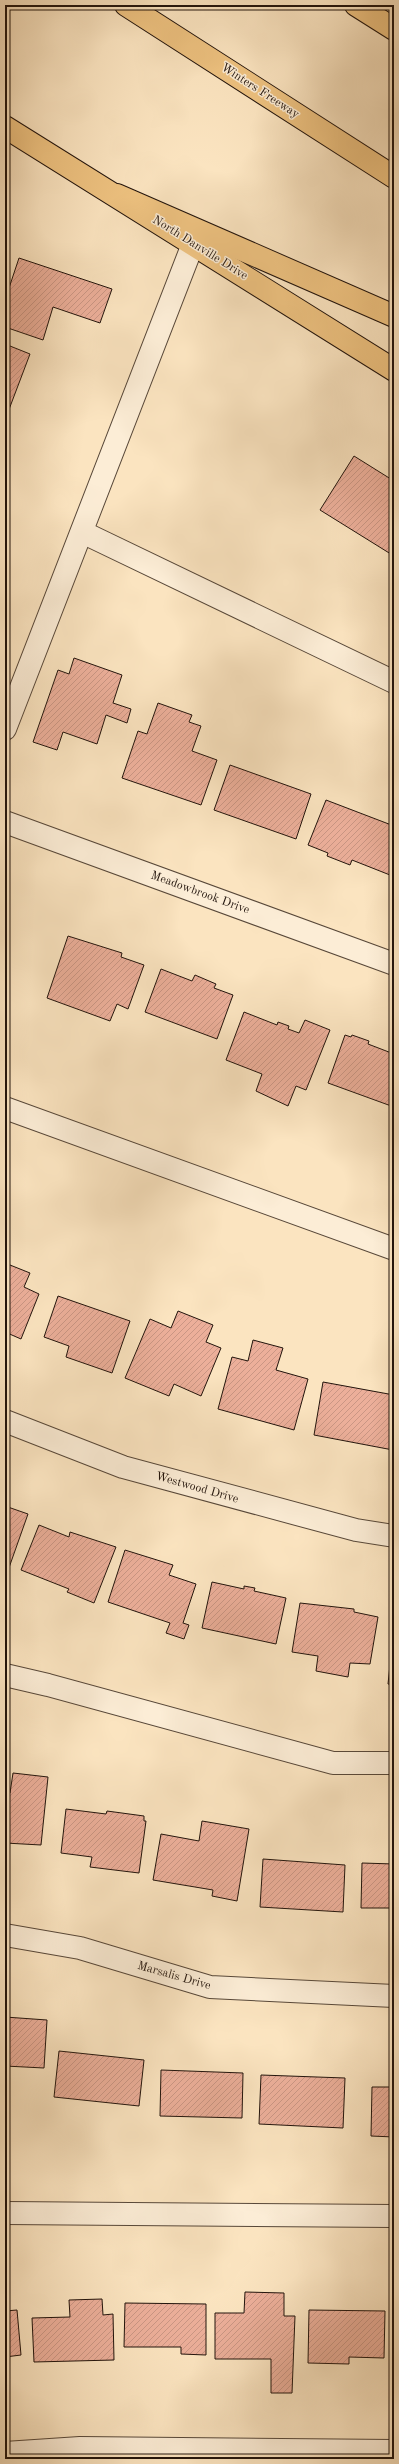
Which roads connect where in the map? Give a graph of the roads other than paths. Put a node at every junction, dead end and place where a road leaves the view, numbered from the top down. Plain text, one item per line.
1 (126, 5) edge
2 (356, 5) edge
3 (394, 29) edge
4 (5, 127) edge
5 (394, 177) edge
6 (117, 195) junction
7 (193, 244) junction
8 (394, 316) edge
9 (394, 370) edge
10 (82, 532) junction
11 (394, 682) edge
12 (5, 729) edge
13 (5, 822) edge
14 (394, 964) edge
15 (5, 1108) edge
16 (394, 1249) edge
17 (5, 1421) edge
18 (394, 1536) edge
19 (5, 1675) edge
20 (394, 1763) edge
21 (5, 1934) edge
22 (394, 1996) edge
23 (5, 2213) edge
24 (394, 2216) edge
25 (394, 2451) edge
26 (5, 2453) edge

1 - 5 main road, Winters Freeway
2 - 3 main road
4 - 6 main road, North Danville Drive
6 - 7 main road, North Danville Drive
6 - 8 main road
7 - 9 main road, North Danville Drive
7 - 10 street
10 - 11 street
10 - 12 street
13 - 14 street, Meadowbrook Drive
15 - 16 street
17 - 18 street, Westwood Drive
19 - 20 street
21 - 22 street, Marsalis Drive
23 - 24 street
25 - 26 street

